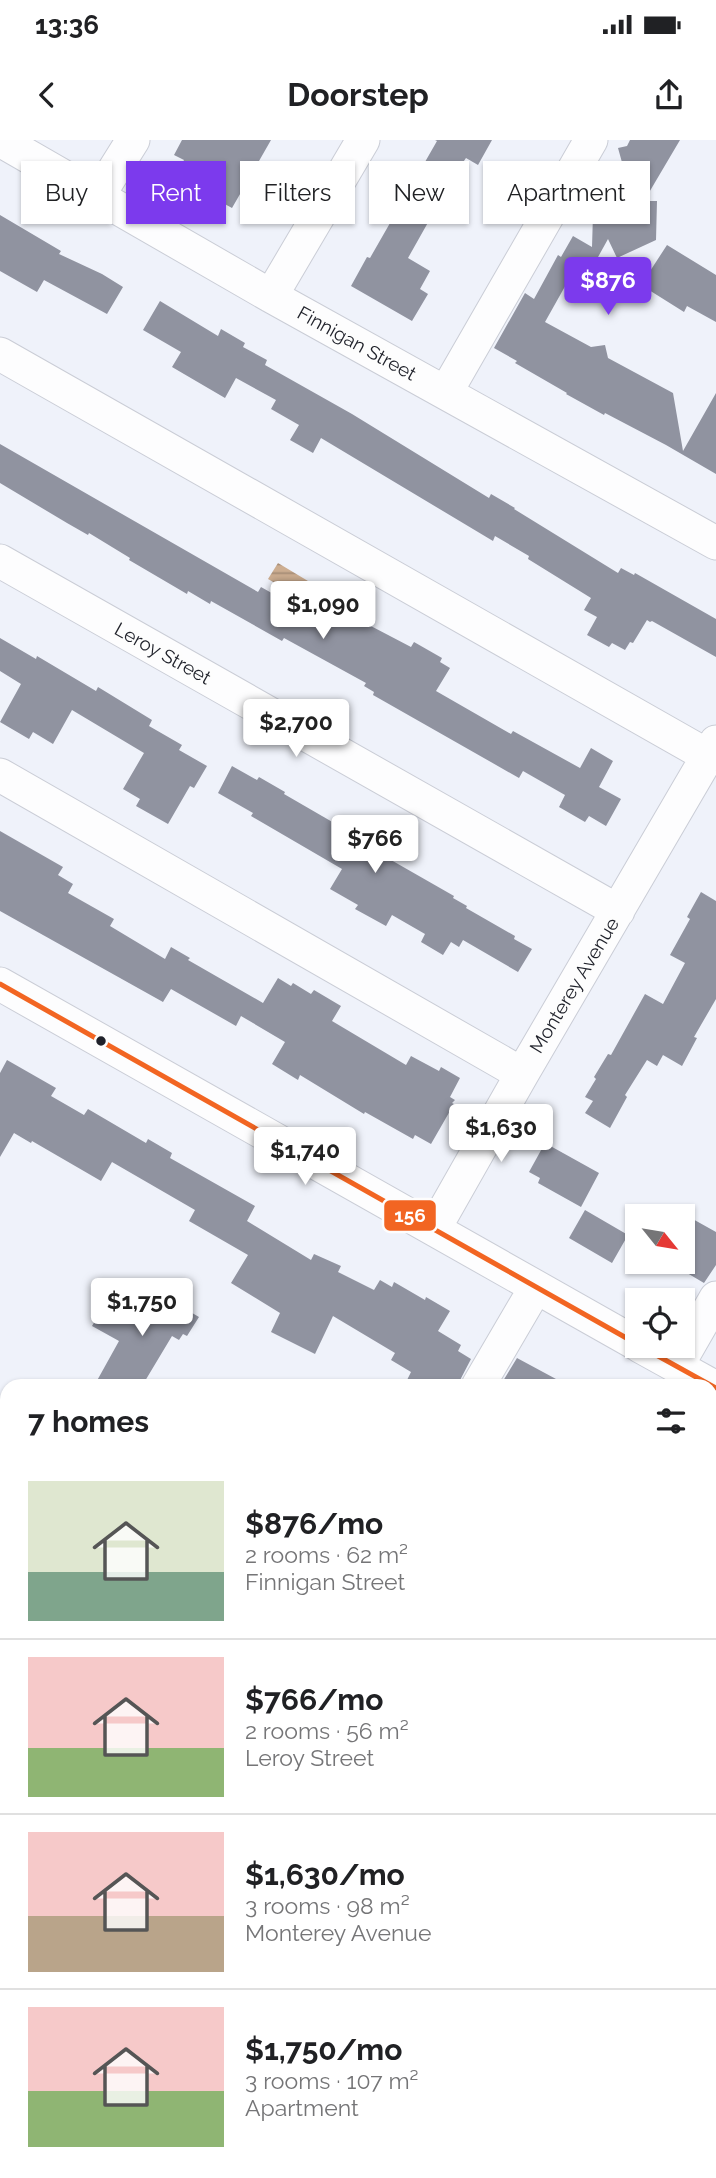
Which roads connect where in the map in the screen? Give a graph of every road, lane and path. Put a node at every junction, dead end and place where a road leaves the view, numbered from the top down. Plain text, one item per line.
1 (0, 140) edge
2 (133, 140) edge
3 (363, 140) edge
4 (591, 140) edge
5 (37, 161) edge
6 (112, 175) edge
7 (112, 204) edge
8 (271, 296) junction
9 (0, 354) edge
10 (446, 392) junction
11 (716, 543) edge
12 (0, 561) edge
13 (712, 749) edge
14 (0, 775) edge
15 (618, 911) junction
16 (0, 984) edge
17 (522, 1073) junction
18 (434, 1229) junction
19 (536, 1287) junction
20 (716, 1298) edge
21 (625, 1337) edge
22 (663, 1358) edge
23 (677, 1366) junction
24 (482, 1379) edge
25 (700, 1379) edge

1 - 5 street, Finnigan Street
2 - 6 street
3 - 8 street
4 - 10 street
7 - 8 street, Finnigan Street
8 - 10 street, Finnigan Street
9 - 13 street
10 - 11 street, Finnigan Street
12 - 15 street, Leroy Street
13 - 15 street, Monterey Avenue
14 - 17 street
15 - 17 street, Monterey Avenue
16 - 18 street
17 - 18 street, Monterey Avenue
18 - 19 street
19 - 21 street
19 - 24 street
20 - 23 street
22 - 23 street
23 - 25 street

